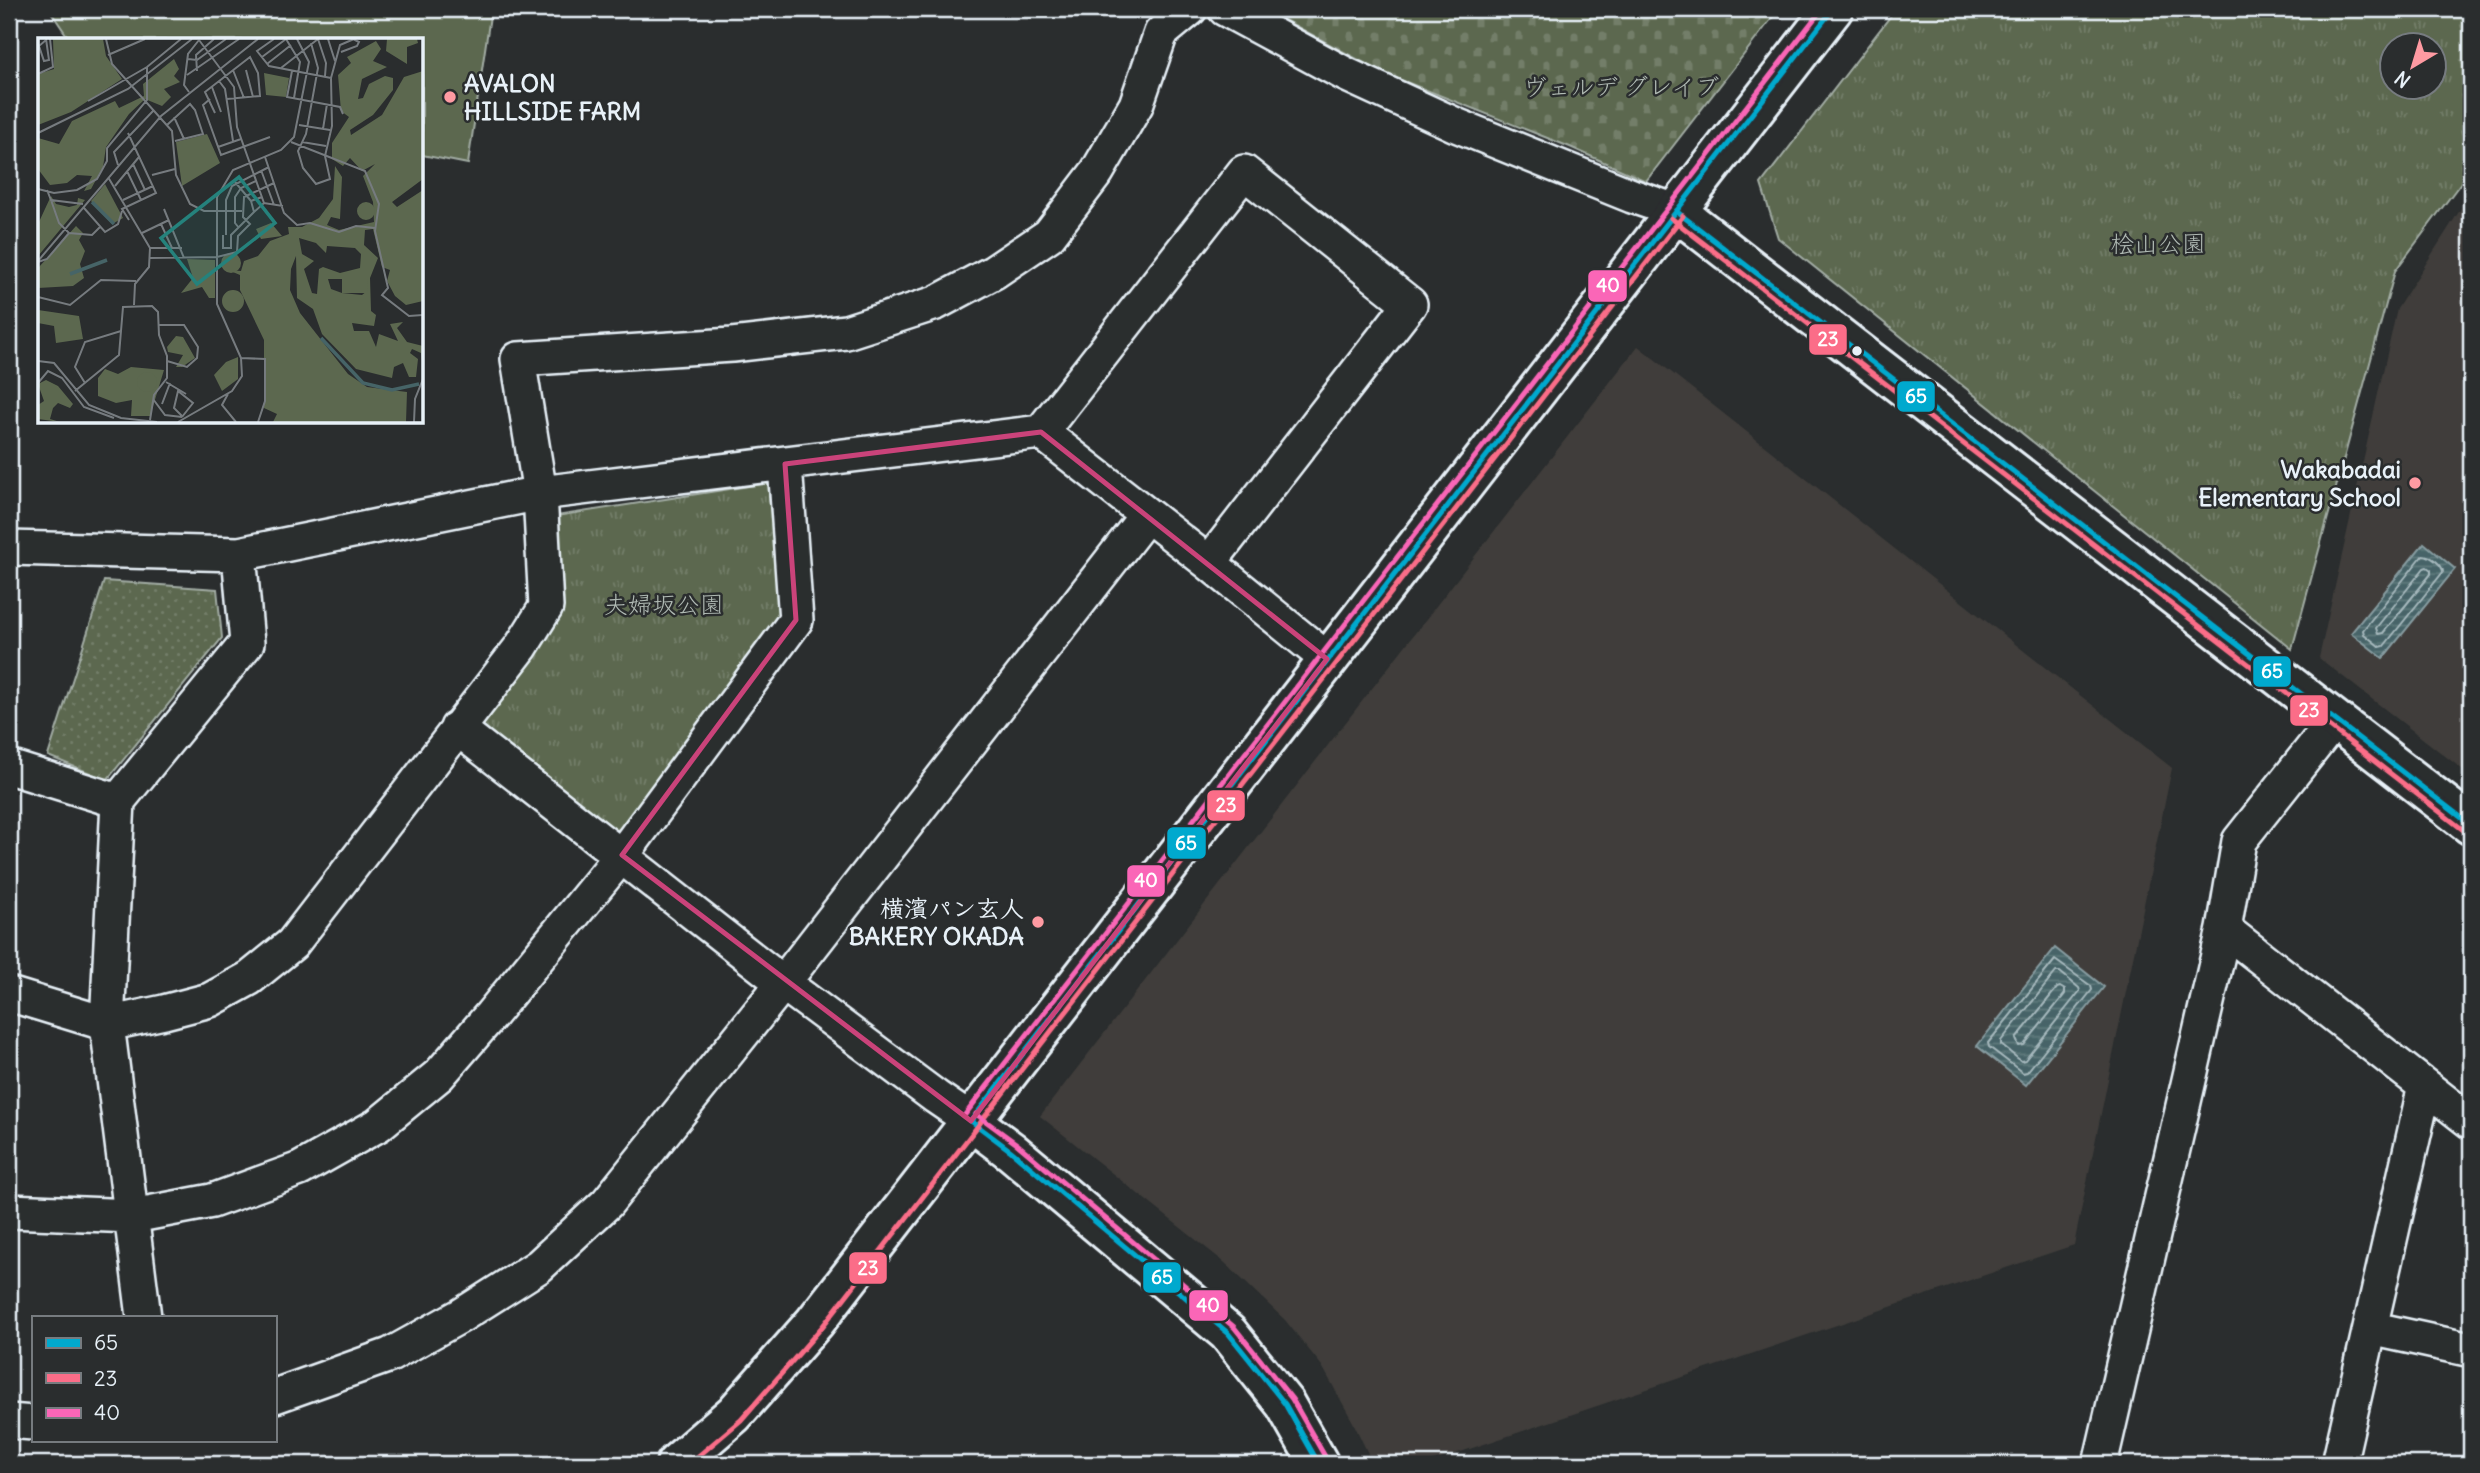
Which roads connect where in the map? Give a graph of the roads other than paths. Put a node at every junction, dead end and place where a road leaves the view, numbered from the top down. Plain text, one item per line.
1 (1190, 9) edge
2 (1225, 9) edge
3 (1833, 9) edge
4 (1676, 211) junction
5 (1041, 432) junction
6 (785, 464) junction
7 (540, 492) junction
8 (1146, 516) junction
9 (9, 548) edge
10 (239, 554) junction
11 (1209, 563) junction
12 (1326, 659) junction
13 (2336, 720) junction
14 (457, 728) junction
15 (9, 767) edge
16 (118, 801) junction
17 (2471, 825) edge
18 (622, 855) junction
19 (2224, 929) junction
20 (783, 983) junction
21 (9, 994) edge
22 (107, 1024) junction
23 (2425, 1086) junction
24 (971, 1121) junction
25 (2471, 1122) edge
26 (9, 1211) edge
27 (133, 1216) junction
28 (144, 1316) edge
29 (2370, 1328) junction
30 (2471, 1350) edge
31 (276, 1396) edge
32 (9, 1421) edge
33 (32, 1423) edge
34 (676, 1464) edge
35 (1319, 1464) edge
36 (2100, 1464) edge
37 (2339, 1464) edge

1 - 7 street
2 - 4 street
3 - 4 street
4 - 12 street
4 - 13 street
5 - 6 street
5 - 8 street
5 - 11 street
6 - 7 street
6 - 18 street
7 - 10 street
7 - 14 street
8 - 11 street
8 - 20 street
9 - 10 street
10 - 16 street
11 - 12 street
12 - 24 street
13 - 17 street
13 - 19 street
14 - 18 street
14 - 22 street
15 - 16 street
16 - 22 street
18 - 20 street
18 - 27 street
19 - 23 street
19 - 36 street
20 - 24 street
20 - 31 street
21 - 22 street
22 - 27 street
23 - 25 street
23 - 29 street
24 - 34 street
24 - 35 street
26 - 27 street
27 - 28 street
29 - 30 street
29 - 37 street
32 - 33 street

